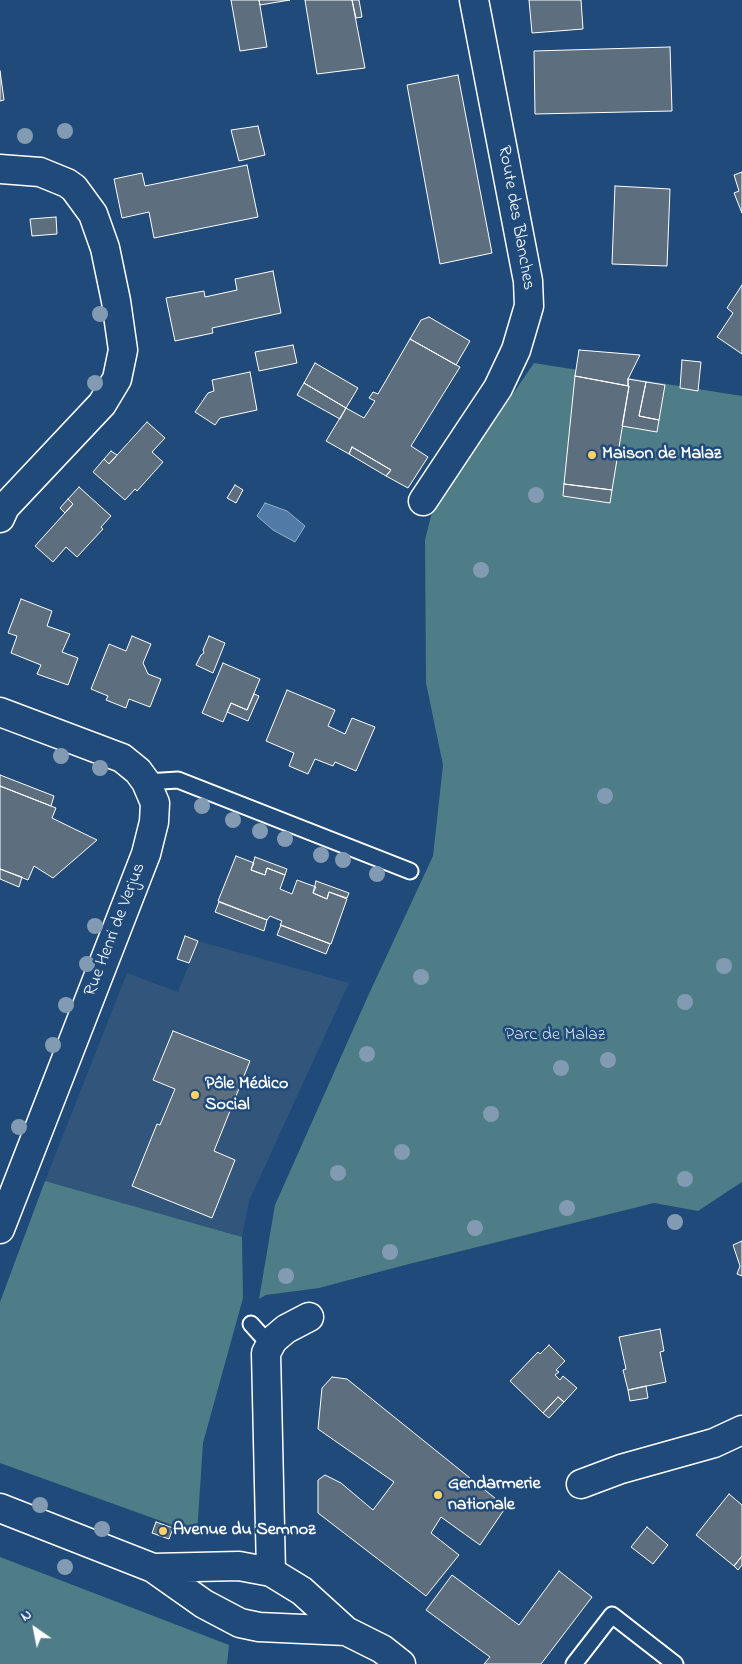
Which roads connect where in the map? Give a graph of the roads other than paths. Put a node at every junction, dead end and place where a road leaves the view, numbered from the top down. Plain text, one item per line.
1 (474, 0) edge
2 (0, 169) edge
3 (424, 501) dead end
4 (0, 518) edge
5 (0, 712) edge
6 (146, 782) junction
7 (410, 871) dead end
8 (2, 1220) edge
9 (309, 1317) dead end
10 (251, 1324) dead end
11 (270, 1345) junction
12 (742, 1430) edge
13 (581, 1484) dead end
14 (0, 1508) edge
15 (153, 1568) junction
16 (272, 1572) junction
17 (346, 1631) junction
18 (401, 1664) edge
19 (574, 1664) edge
20 (675, 1664) edge

1 - 3 street, Route des Blanches
2 - 4 street
5 - 6 street, Rue Henri de Verjus
6 - 7 lane
6 - 8 street, Rue Henri de Verjus
9 - 11 street
10 - 11 lane
11 - 16 street
12 - 13 street
14 - 15 street
15 - 16 street
15 - 17 street
16 - 17 street
17 - 18 street
19 - 20 lane

